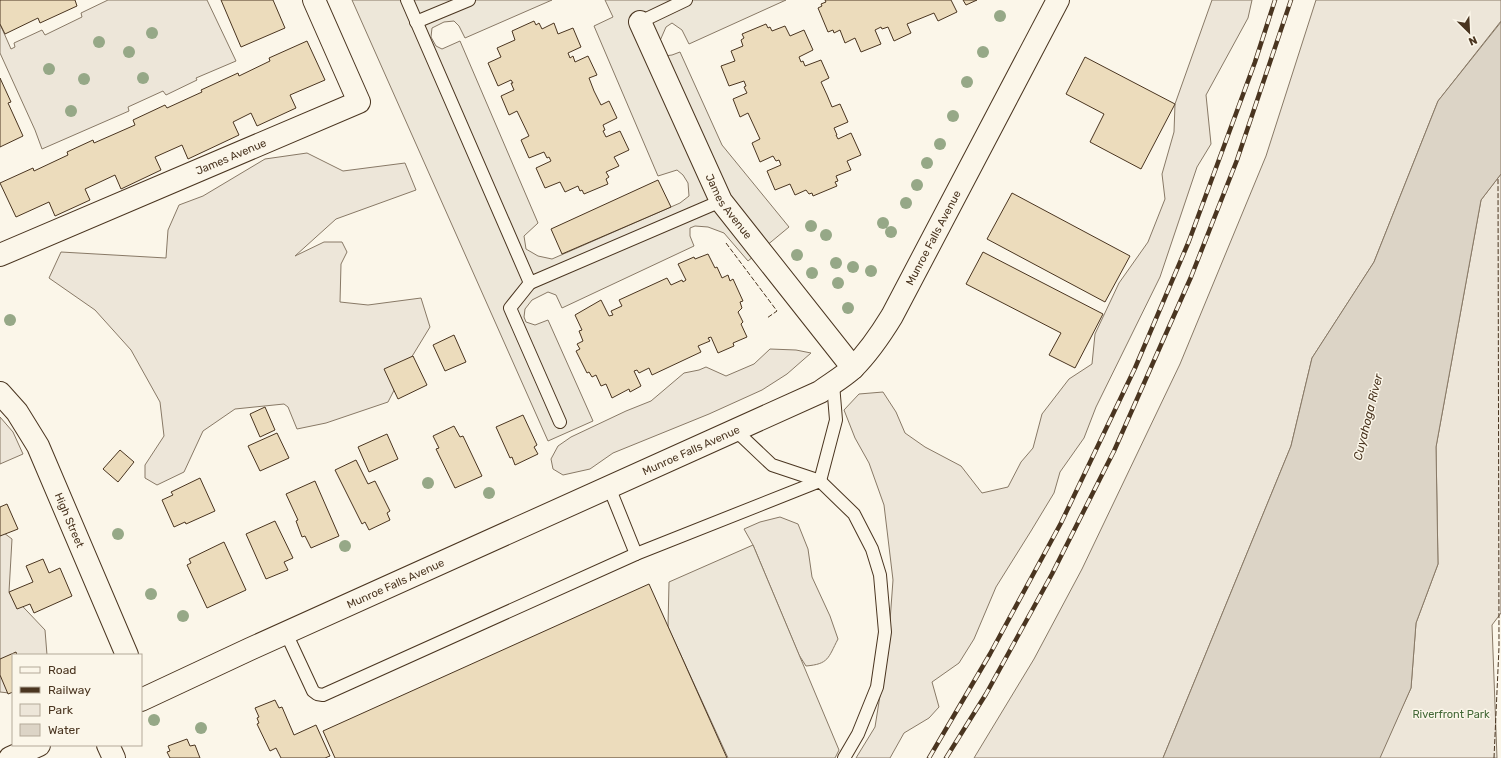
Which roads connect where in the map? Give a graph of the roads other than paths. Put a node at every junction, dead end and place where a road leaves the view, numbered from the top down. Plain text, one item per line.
1 (314, 0) edge
2 (407, 0) edge
3 (469, 0) edge
4 (686, 0) edge
5 (1058, 0) edge
6 (416, 22) junction
7 (640, 22) joint
8 (721, 201) junction
9 (0, 255) edge
10 (530, 283) junction
11 (853, 368) junction
12 (833, 384) junction
13 (0, 393) edge
14 (560, 422) dead end
15 (735, 430) junction
16 (820, 481) junction
17 (609, 487) junction
18 (636, 554) junction
19 (286, 633) junction
20 (127, 654) edge
21 (142, 696) edge
22 (37, 746) edge
23 (108, 746) edge
24 (10, 758) edge
25 (114, 758) edge
26 (844, 758) edge

1 - 9 street, James Avenue
2 - 6 lane
3 - 6 lane
4 - 7 lane
5 - 11 street, Munroe Falls Avenue
6 - 10 lane
7 - 8 street, James Avenue
8 - 10 lane
8 - 11 street, James Avenue
10 - 14 lane
11 - 12 street, Munroe Falls Avenue
12 - 15 street, Munroe Falls Avenue
12 - 16 lane
13 - 20 street, High Street
15 - 16 lane
15 - 17 street, Munroe Falls Avenue
16 - 18 lane
16 - 26 lane
17 - 18 lane
17 - 19 street, Munroe Falls Avenue
18 - 19 lane
19 - 21 street, Munroe Falls Avenue
22 - 24 street
23 - 25 street

